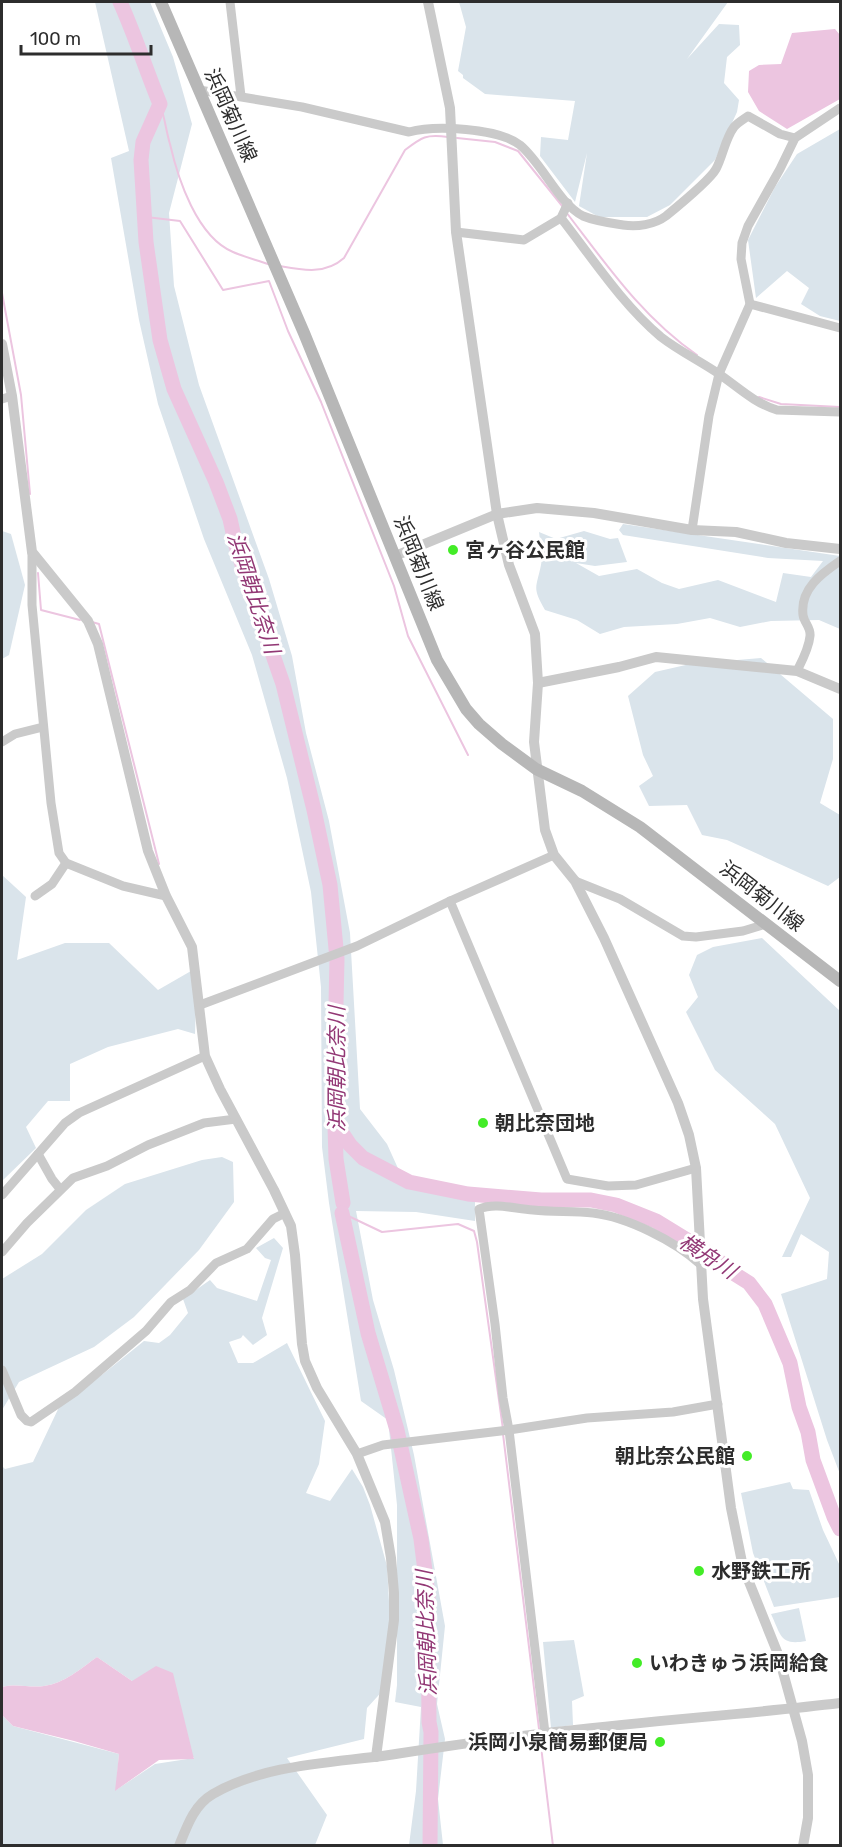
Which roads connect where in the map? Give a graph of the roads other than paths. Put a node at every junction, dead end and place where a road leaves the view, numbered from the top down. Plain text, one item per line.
1 (160, 2) edge
2 (230, 2) edge
3 (428, 2) edge
4 (199, 90) junction
5 (241, 96) junction
6 (840, 108) edge
7 (451, 128) junction
8 (795, 138) junction
9 (568, 203) junction
10 (561, 218) junction
11 (456, 232) junction
12 (750, 304) junction
13 (840, 328) edge
14 (2, 344) edge
15 (719, 374) junction
16 (7, 398) edge
17 (840, 412) edge
18 (497, 514) junction
19 (692, 530) junction
20 (840, 547) edge
21 (32, 552) junction
22 (395, 556) junction
23 (840, 561) edge
24 (797, 671) junction
25 (538, 683) junction
26 (840, 689) edge
27 (43, 728) junction
28 (2, 742) edge
29 (536, 769) junction
30 (554, 855) junction
31 (66, 863) junction
32 (575, 881) junction
33 (35, 896) dead end
34 (166, 896) junction
35 (450, 901) junction
36 (766, 924) junction
37 (840, 981) edge
38 (200, 1005) junction
39 (206, 1056) junction
40 (236, 1119) junction
41 (38, 1154) junction
42 (696, 1168) junction
43 (60, 1189) junction
44 (2, 1195) edge
45 (285, 1213) junction
46 (2, 1252) edge
47 (700, 1264) junction
48 (2, 1370) edge
49 (718, 1404) junction
50 (505, 1431) junction
51 (357, 1454) junction
52 (840, 1703) edge
53 (795, 1710) junction
54 (541, 1734) junction
55 (376, 1757) junction
56 (179, 1845) edge
57 (803, 1845) edge

1 - 4 main road, 浜岡菊川線
2 - 5 street
3 - 7 street
4 - 5 street
4 - 22 main road, 浜岡菊川線
5 - 7 street
6 - 8 street
7 - 9 street
7 - 11 street
8 - 9 street
8 - 12 street
9 - 10 street
10 - 11 street
10 - 15 street
11 - 18 street
12 - 13 street
12 - 15 street
14 - 16 street
15 - 17 street
15 - 19 street
16 - 21 street
18 - 19 street
18 - 22 street
18 - 25 street
19 - 20 street
21 - 27 street
21 - 34 street
22 - 29 main road, 浜岡菊川線
23 - 24 street
24 - 25 street
24 - 26 street
25 - 29 street
27 - 28 street
27 - 31 street
29 - 30 street
29 - 36 main road, 浜岡菊川線
30 - 32 street
30 - 35 street
31 - 33 street
31 - 34 street
32 - 36 street
32 - 42 street
34 - 38 street
35 - 38 street
35 - 42 street
36 - 37 main road, 浜岡菊川線
38 - 39 street
39 - 40 street
39 - 41 street
40 - 43 street
40 - 45 street
41 - 43 street
41 - 44 street
42 - 47 street
43 - 46 street
45 - 48 street
45 - 51 street
47 - 49 street
47 - 50 street
49 - 50 street
49 - 53 street
50 - 51 street
50 - 54 street
51 - 55 street
52 - 53 street
53 - 54 street
53 - 57 street
54 - 55 street
55 - 56 street

